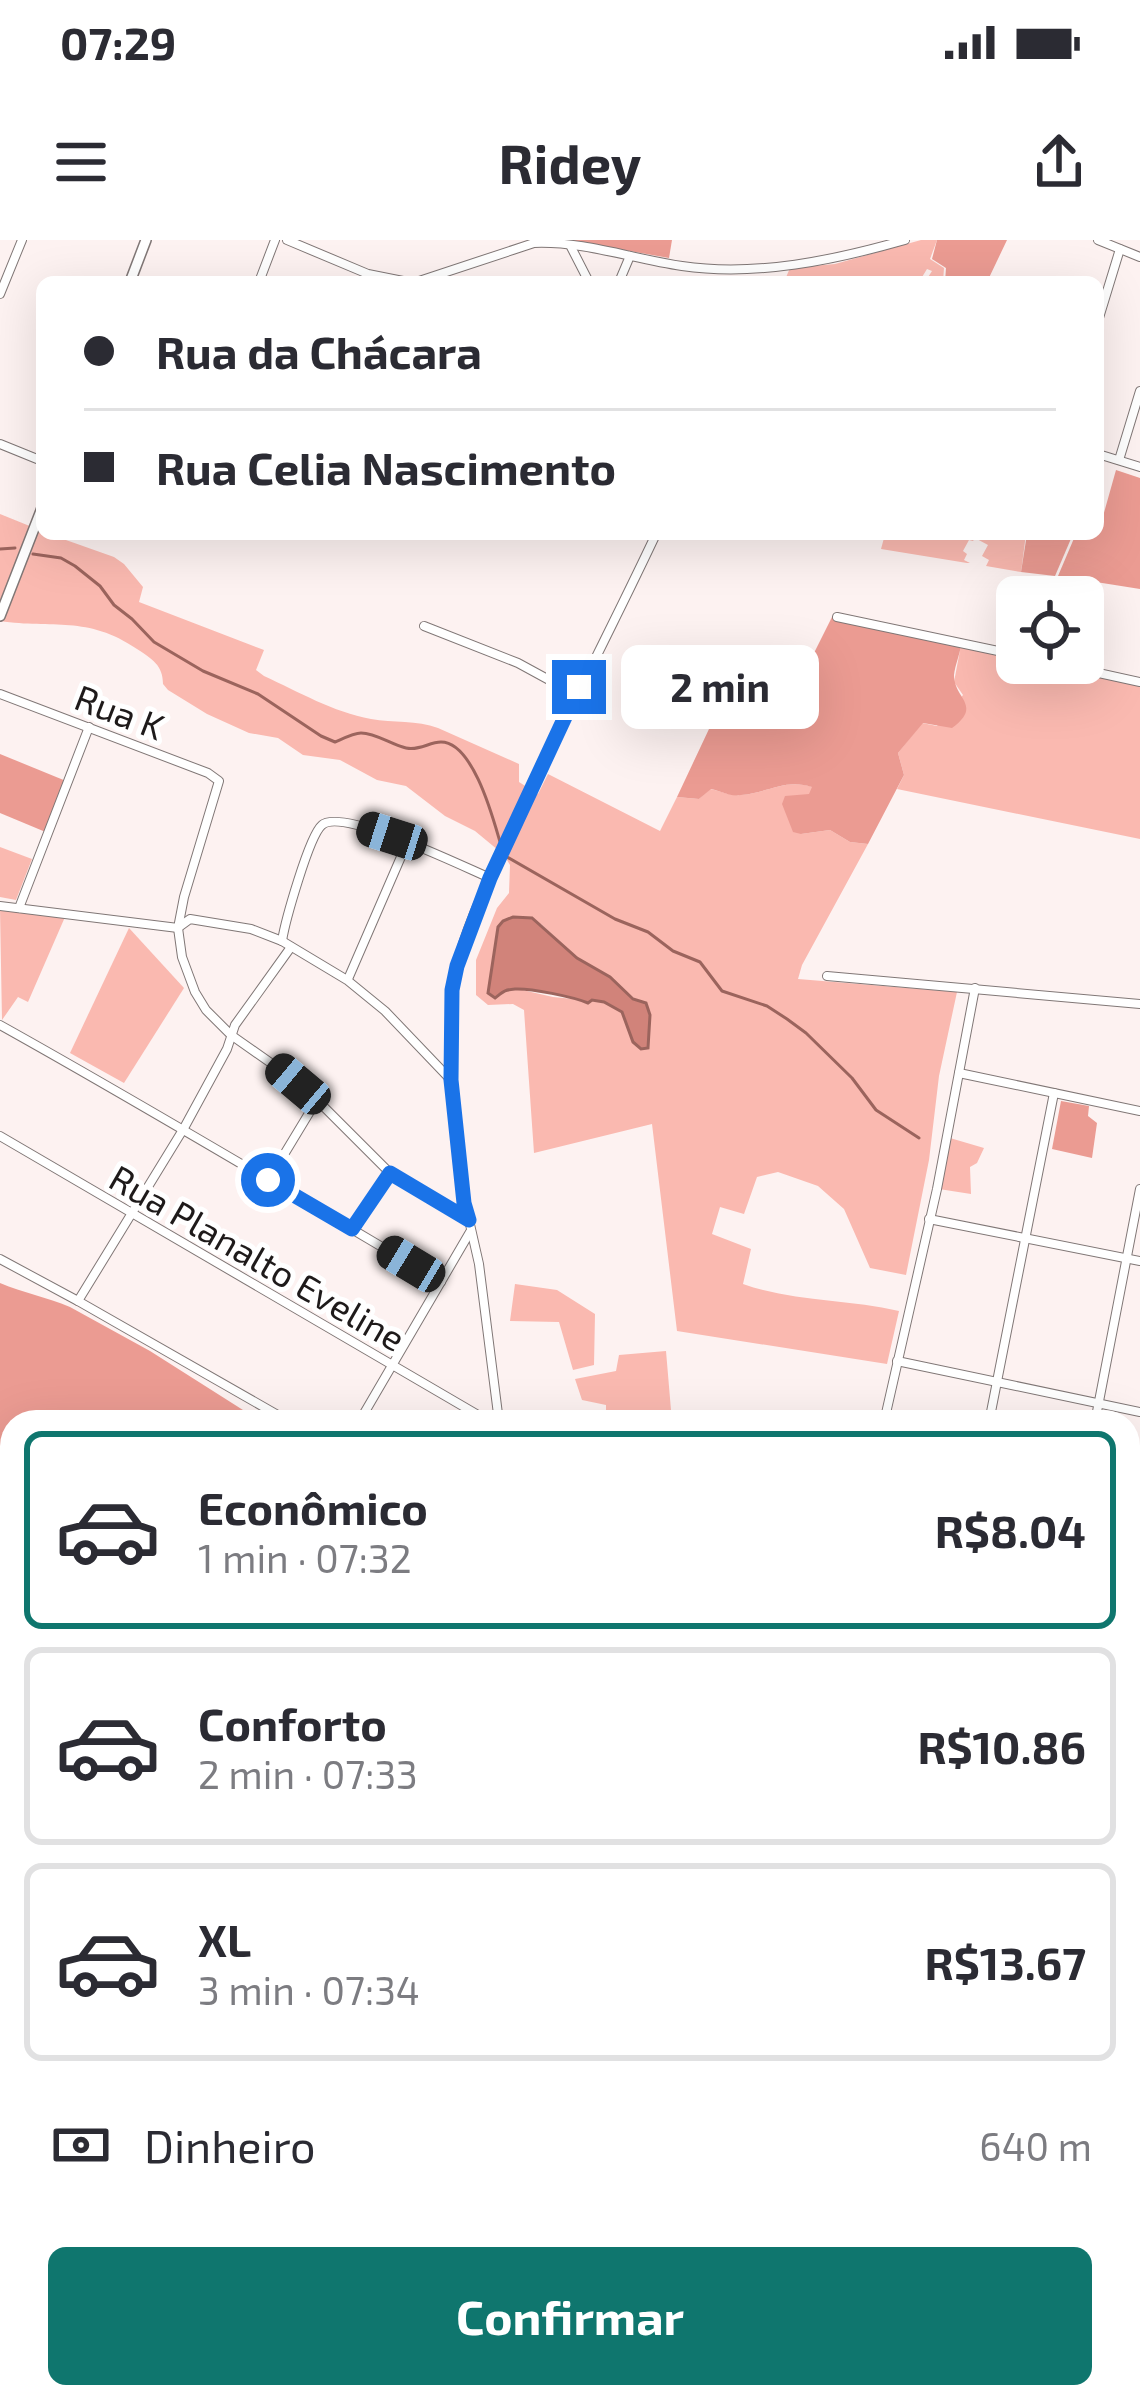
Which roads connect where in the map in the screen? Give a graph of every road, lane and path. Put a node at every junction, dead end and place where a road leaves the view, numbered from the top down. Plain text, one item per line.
1 (22, 240) edge
2 (146, 240) edge
3 (275, 240) edge
4 (287, 240) edge
5 (905, 240) edge
6 (1098, 240) edge
7 (533, 241) edge
8 (571, 245) junction
9 (1120, 250) junction
10 (629, 256) junction
11 (1140, 257) edge
12 (132, 276) edge
13 (261, 276) edge
14 (379, 276) edge
15 (430, 276) edge
16 (586, 276) edge
17 (621, 276) edge
18 (0, 294) edge
19 (1104, 302) edge
20 (1140, 391) edge
21 (0, 444) edge
22 (1104, 456) edge
23 (36, 459) edge
24 (1119, 460) junction
25 (1140, 467) edge
26 (36, 523) edge
27 (653, 540) edge
28 (0, 616) edge
29 (837, 617) dead end
30 (424, 626) dead end
31 (996, 651) edge
32 (1104, 674) edge
33 (1140, 682) edge
34 (579, 687) junction
35 (0, 694) edge
36 (89, 727) junction
37 (407, 843) junction
38 (490, 878) junction
39 (0, 906) edge
40 (19, 908) junction
41 (178, 928) junction
42 (287, 944) junction
43 (827, 976) dead end
44 (347, 980) junction
45 (975, 988) junction
46 (1140, 1004) edge
47 (0, 1025) edge
48 (231, 1035) junction
49 (959, 1073) junction
50 (451, 1080) junction
51 (1054, 1094) junction
52 (316, 1100) junction
53 (1140, 1111) edge
54 (184, 1128) junction
55 (0, 1136) edge
56 (390, 1173) junction
57 (268, 1180) junction
58 (1140, 1190) edge
59 (132, 1215) junction
60 (929, 1219) junction
61 (470, 1225) junction
62 (352, 1229) junction
63 (1025, 1239) junction
64 (1127, 1258) junction
65 (0, 1259) edge
66 (1140, 1261) edge
67 (441, 1282) junction
68 (79, 1300) junction
69 (897, 1361) junction
70 (391, 1365) junction
71 (996, 1384) junction
72 (1099, 1404) junction
73 (269, 1410) edge
74 (365, 1410) edge
75 (472, 1410) edge
76 (493, 1410) edge
77 (887, 1410) edge
78 (991, 1410) edge
79 (1098, 1410) edge
80 (1130, 1410) edge

1 - 18 street
2 - 12 street
3 - 13 street
4 - 14 street
5 - 10 street
6 - 9 street
7 - 8 street
7 - 15 street
8 - 10 street
8 - 16 street
9 - 11 street
9 - 19 street
10 - 17 street
20 - 24 street
21 - 23 street
22 - 24 street
24 - 25 street
26 - 28 street
27 - 34 street
29 - 31 street
30 - 34 street
32 - 33 street
34 - 38 street
35 - 36 street, Rua K
36 - 40 street
36 - 41 street, Rua K
37 - 38 street
37 - 42 street
37 - 44 street
38 - 50 street
39 - 40 street
40 - 41 street
41 - 42 street
41 - 48 street
42 - 44 street
42 - 48 street
43 - 45 street
44 - 50 street
45 - 46 street
45 - 49 street
47 - 54 street
48 - 52 street
48 - 54 street
49 - 51 street
49 - 60 street
50 - 61 street
51 - 53 street
51 - 63 street
52 - 56 street
52 - 57 street
54 - 57 street
54 - 59 street
55 - 59 street, Rua Planalto Eveline
56 - 61 street
56 - 62 street
57 - 62 street
58 - 64 street
59 - 68 street
59 - 70 street, Rua Planalto Eveline
60 - 63 street
60 - 69 street
61 - 67 street
61 - 76 street
62 - 67 street
63 - 64 street
63 - 71 street
64 - 66 street
64 - 72 street
65 - 68 street
67 - 70 street
68 - 73 street
69 - 71 street
69 - 77 street
70 - 74 street
70 - 75 street, Rua Planalto Eveline
71 - 72 street
71 - 78 street
72 - 79 street
72 - 80 street

